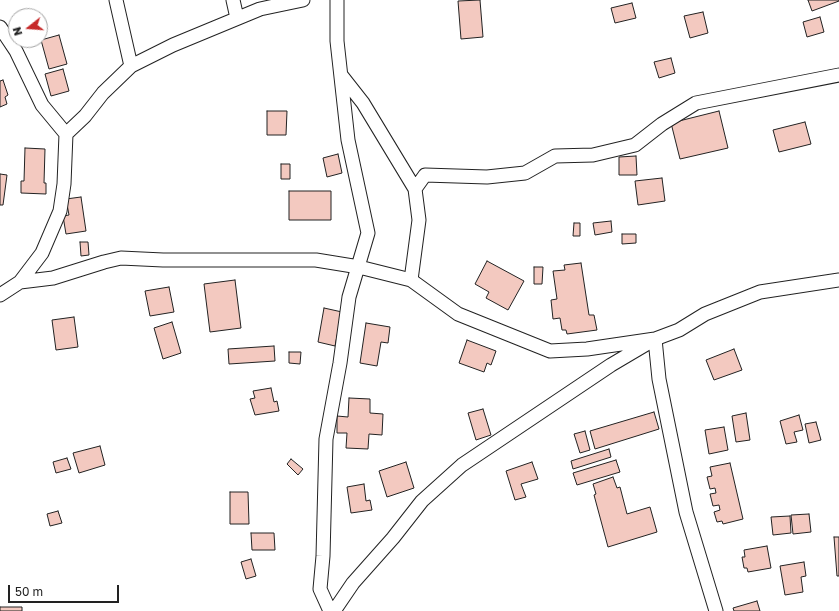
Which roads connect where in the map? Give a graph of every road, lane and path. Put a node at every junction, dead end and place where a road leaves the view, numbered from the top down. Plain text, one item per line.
1 (116, 0) edge
2 (233, 0) edge
3 (303, 0) edge
4 (337, 0) edge
5 (238, 18) junction
6 (0, 27) edge
7 (132, 66) junction
8 (341, 75) junction
9 (839, 75) edge
10 (66, 134) junction
11 (415, 189) junction
12 (359, 267) junction
13 (411, 280) junction
14 (839, 280) edge
15 (20, 282) junction
16 (0, 295) edge
17 (655, 339) junction
18 (330, 611) edge
19 (334, 611) edge
20 (716, 611) edge

1 - 7 street
2 - 5 street
3 - 5 street
4 - 8 street
5 - 7 street
6 - 10 street
7 - 10 street
8 - 11 street
8 - 12 street
9 - 11 street
10 - 15 street
11 - 13 street
12 - 13 street
12 - 15 street
12 - 18 street
13 - 17 street
14 - 17 street
15 - 16 street
17 - 19 street
17 - 20 street

